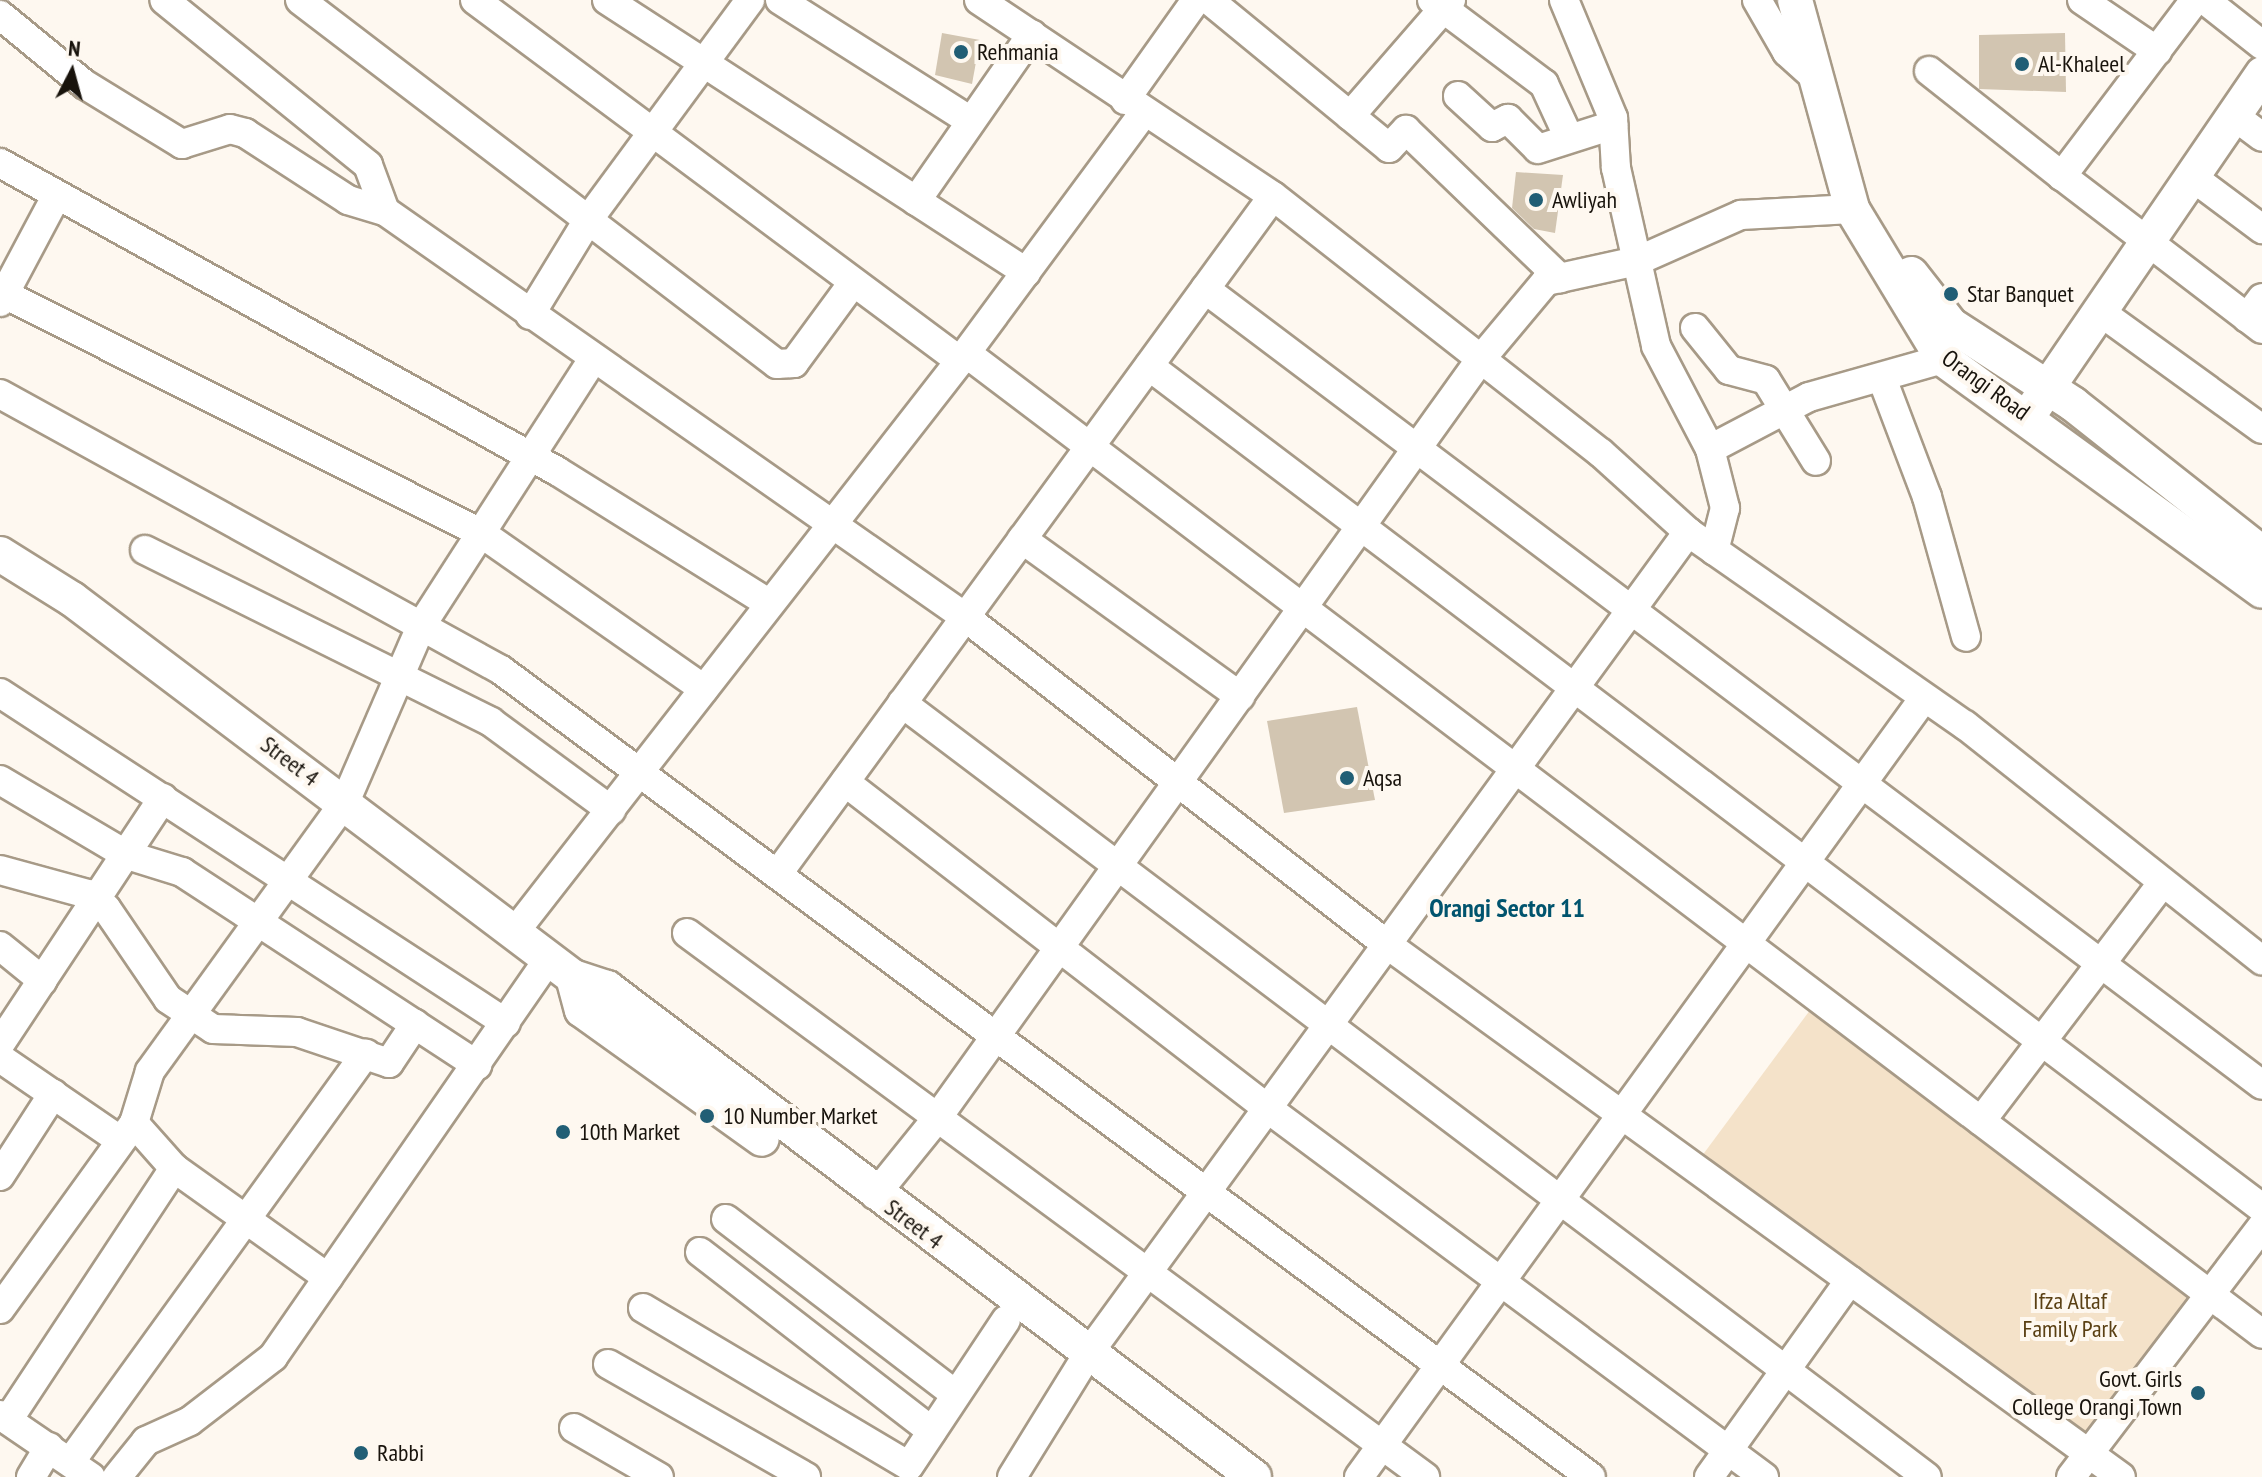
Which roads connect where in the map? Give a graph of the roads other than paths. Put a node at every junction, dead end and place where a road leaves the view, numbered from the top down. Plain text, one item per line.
1 (164, 0) edge
2 (300, 0) edge
3 (475, 0) edge
4 (607, 0) edge
5 (750, 0) edge
6 (780, 0) edge
7 (979, 0) edge
8 (1564, 0) edge
9 (1757, 0) edge
10 (1795, 0) edge
11 (1819, 0) edge
12 (2082, 0) edge
13 (2195, 0) edge
14 (2205, 0) edge
15 (1193, 2) edge
16 (1442, 3) edge
17 (0, 15) edge
18 (1032, 34) junction
19 (2262, 45) edge
20 (2157, 51) junction
21 (707, 65) junction
22 (1929, 71) dead end
23 (2262, 74) edge
24 (1817, 79) junction
25 (1458, 96) dead end
26 (1134, 107) junction
27 (2233, 115) junction
28 (1350, 116) junction
29 (971, 121) junction
30 (1613, 125) junction
31 (655, 136) junction
32 (1568, 136) junction
33 (2262, 137) edge
34 (0, 163) edge
35 (2062, 176) junction
36 (2191, 176) junction
37 (57, 195) junction
38 (1273, 196) junction
39 (916, 201) junction
40 (1852, 209) junction
41 (385, 211) junction
42 (588, 220) junction
43 (2262, 229) edge
44 (2148, 239) junction
45 (12, 253) edge
46 (1637, 261) junction
47 (1026, 272) junction
48 (1560, 278) junction
49 (852, 284) junction
50 (1205, 289) junction
51 (2, 298) edge
52 (2099, 311) junction
53 (530, 315) junction
54 (2257, 315) edge
55 (1695, 328) dead end
56 (963, 357) junction
57 (594, 358) junction
58 (1943, 359) junction
59 (1480, 360) junction
60 (1149, 366) junction
61 (1883, 381) junction
62 (0, 394) edge
63 (2049, 404) junction
64 (1789, 412) junction
65 (2262, 429) edge
66 (1090, 445) junction
67 (1417, 447) junction
68 (1710, 449) junction
69 (528, 456) junction
70 (1816, 461) dead end
71 (830, 519) junction
72 (1358, 529) junction
73 (1688, 532) junction
74 (481, 533) junction
75 (1022, 539) junction
76 (145, 550) dead end
77 (1714, 551) junction
78 (2262, 553) edge
79 (0, 554) edge
80 (2262, 591) edge
81 (768, 603) junction
82 (1302, 607) junction
83 (1633, 609) junction
84 (965, 617) junction
85 (421, 626) junction
86 (1966, 637) dead end
87 (400, 671) junction
88 (1577, 688) junction
89 (704, 689) junction
90 (0, 693) edge
91 (1240, 696) junction
92 (1924, 698) junction
93 (902, 703) junction
94 (1518, 771) junction
95 (643, 772) junction
96 (0, 780) edge
97 (845, 782) junction
98 (1861, 785) junction
99 (1177, 786) junction
100 (163, 798) junction
101 (345, 802) junction
102 (611, 810) junction
103 (127, 855) junction
104 (1804, 863) junction
105 (1115, 868) junction
106 (0, 870) edge
107 (779, 872) junction
108 (292, 882) junction
109 (2162, 883) junction
110 (97, 901) junction
111 (263, 925) junction
112 (517, 929) junction
113 (687, 933) dead end
114 (1385, 943) junction
115 (1746, 944) junction
116 (1058, 945) junction
117 (0, 946) edge
118 (2262, 960) edge
119 (2099, 963) junction
120 (561, 968) junction
121 (43, 981) junction
122 (192, 1019) junction
123 (506, 1023) junction
124 (415, 1024) junction
125 (1324, 1028) junction
126 (995, 1031) junction
127 (2041, 1041) junction
128 (0, 1044) edge
129 (366, 1053) junction
130 (0, 1058) edge
131 (477, 1065) junction
132 (2262, 1085) edge
133 (53, 1094) junction
134 (1267, 1108) junction
135 (1621, 1116) junction
136 (935, 1121) junction
137 (1981, 1121) junction
138 (126, 1130) junction
139 (174, 1168) junction
140 (0, 1176) edge
141 (875, 1195) junction
142 (1203, 1196) junction
143 (1558, 1203) junction
144 (2262, 1208) edge
145 (245, 1219) junction
146 (726, 1219) dead end
147 (2262, 1226) edge
148 (700, 1252) dead end
149 (1148, 1273) junction
150 (328, 1278) junction
151 (1850, 1280) junction
152 (1502, 1281) junction
153 (2210, 1294) junction
154 (643, 1308) dead end
155 (0, 1309) edge
156 (1006, 1320) junction
157 (2262, 1334) edge
158 (608, 1364) dead end
159 (1082, 1364) junction
160 (1439, 1367) junction
161 (1784, 1372) junction
162 (955, 1394) junction
163 (4, 1417) edge
164 (574, 1428) dead end
165 (932, 1431) junction
166 (1382, 1446) junction
167 (1728, 1450) junction
168 (2090, 1452) junction
169 (70, 1462) edge
170 (770, 1468) edge
171 (31, 1477) edge
172 (117, 1477) edge
173 (659, 1477) edge
174 (806, 1477) edge
175 (1012, 1477) edge
176 (1216, 1477) edge
177 (1254, 1477) edge
178 (1359, 1477) edge
179 (1425, 1477) edge
180 (1591, 1477) edge
181 (1709, 1477) edge
182 (1764, 1477) edge
183 (1927, 1477) edge
184 (2071, 1477) edge
185 (2121, 1477) edge

1 - 41 street
2 - 42 street
3 - 31 street
4 - 21 street
5 - 21 street
6 - 29 street
7 - 18 street
8 - 30 street
9 - 24 street
10 - 24 main road, Orangi Road
11 - 63 main road
12 - 20 street
13 - 20 street
14 - 19 street
15 - 26 street
15 - 28 street
16 - 28 street
16 - 32 street
17 - 41 street
18 - 26 street
18 - 29 street
20 - 35 street
21 - 31 street
21 - 39 street
22 - 35 street
23 - 27 main road
24 - 40 main road, Orangi Road
25 - 32 street
26 - 38 street
26 - 47 street
27 - 33 street
27 - 36 main road
28 - 48 street
29 - 39 street
30 - 32 street
30 - 46 street
31 - 42 street
31 - 49 street
34 - 37 street
35 - 44 street
36 - 43 street
36 - 44 main road
37 - 45 street
37 - 69 street
38 - 50 street
38 - 59 street
39 - 47 street
40 - 46 street
40 - 58 main road, Orangi Road
41 - 53 street
42 - 49 street
42 - 53 street
44 - 52 main road
44 - 54 street
45 - 51 street
46 - 48 street
46 - 68 street
47 - 56 street
48 - 59 street
49 - 56 street
50 - 60 street
50 - 67 street
51 - 74 street
52 - 63 main road
52 - 65 street
53 - 57 street
55 - 64 street
56 - 66 street
56 - 71 street
57 - 69 street
57 - 71 street
58 - 61 street
58 - 63 main road, Orangi Road
59 - 67 street
59 - 73 street
60 - 66 street
60 - 72 street
61 - 64 street
61 - 86 street
62 - 85 street
63 - 78 main road, Orangi Road
63 - 80 main road, Orangi Road
64 - 68 street
64 - 70 street
66 - 75 street
66 - 82 street
67 - 72 street
67 - 83 street
68 - 77 street
69 - 74 street
69 - 81 street
71 - 81 street
71 - 84 street
72 - 82 street
72 - 88 street
73 - 77 street
73 - 83 street
74 - 85 street
74 - 89 street
75 - 84 street
75 - 91 street
76 - 87 street
77 - 92 street
79 - 101 main road, Street 4
81 - 89 street
82 - 91 street
82 - 94 street
83 - 88 street
83 - 98 street
84 - 93 street
84 - 99 street
85 - 87 street
85 - 95 street
87 - 101 street
87 - 102 street
88 - 94 street
88 - 104 street
89 - 95 street
90 - 100 street
91 - 99 street
92 - 98 street
92 - 109 street
93 - 97 street
93 - 105 street
94 - 114 street
94 - 115 street
95 - 102 street
95 - 107 street
96 - 103 street
97 - 107 street
97 - 116 street
98 - 104 street
98 - 119 street
99 - 105 street
99 - 114 street
100 - 103 street
100 - 108 street
101 - 108 street
101 - 112 main road, Street 4
102 - 112 street
103 - 110 street
103 - 111 street
104 - 115 street
104 - 127 street
105 - 116 street
105 - 125 street
106 - 110 street
107 - 126 street
108 - 111 street
108 - 123 street
109 - 118 street
109 - 119 street
110 - 121 street
110 - 122 street
111 - 122 street
111 - 124 street
112 - 120 main road, Street 4
113 - 136 street
114 - 125 street
114 - 135 street
115 - 135 street
115 - 137 street
116 - 126 street
116 - 134 street
117 - 121 street
119 - 127 street
119 - 132 street
120 - 123 street
120 - 141 main road, Street 4
120 - 156 main road, Street 4
121 - 128 street
122 - 129 street
122 - 138 street
123 - 131 street
124 - 129 street
124 - 131 street
125 - 134 street
125 - 143 street
126 - 136 street
126 - 142 street
127 - 137 street
127 - 144 street
129 - 145 street
130 - 133 street
131 - 150 street
133 - 138 street
133 - 140 street
134 - 142 street
134 - 152 street
135 - 143 street
135 - 151 street
136 - 141 street
136 - 149 street
137 - 153 street
138 - 139 street
138 - 155 street
139 - 145 street
139 - 163 street
141 - 159 main road, Street 4
142 - 149 street
142 - 160 street
143 - 152 street
143 - 161 street
145 - 150 street
145 - 169 street
146 - 162 street
147 - 153 street
148 - 165 street
149 - 159 street
149 - 166 street
150 - 172 street
151 - 161 street
151 - 168 street
152 - 160 street
152 - 167 street
153 - 157 street
153 - 168 street
154 - 165 street
156 - 159 main road, Street 4
156 - 162 street
158 - 170 street
159 - 175 street
159 - 176 main road, Street 4
159 - 177 main road, Street 4
160 - 166 street
160 - 180 street
161 - 167 street
161 - 183 street
162 - 165 street
163 - 169 street
164 - 173 street
166 - 178 street
166 - 179 street
167 - 181 street
167 - 182 street
168 - 184 street
168 - 185 street
169 - 171 street
170 - 174 street

